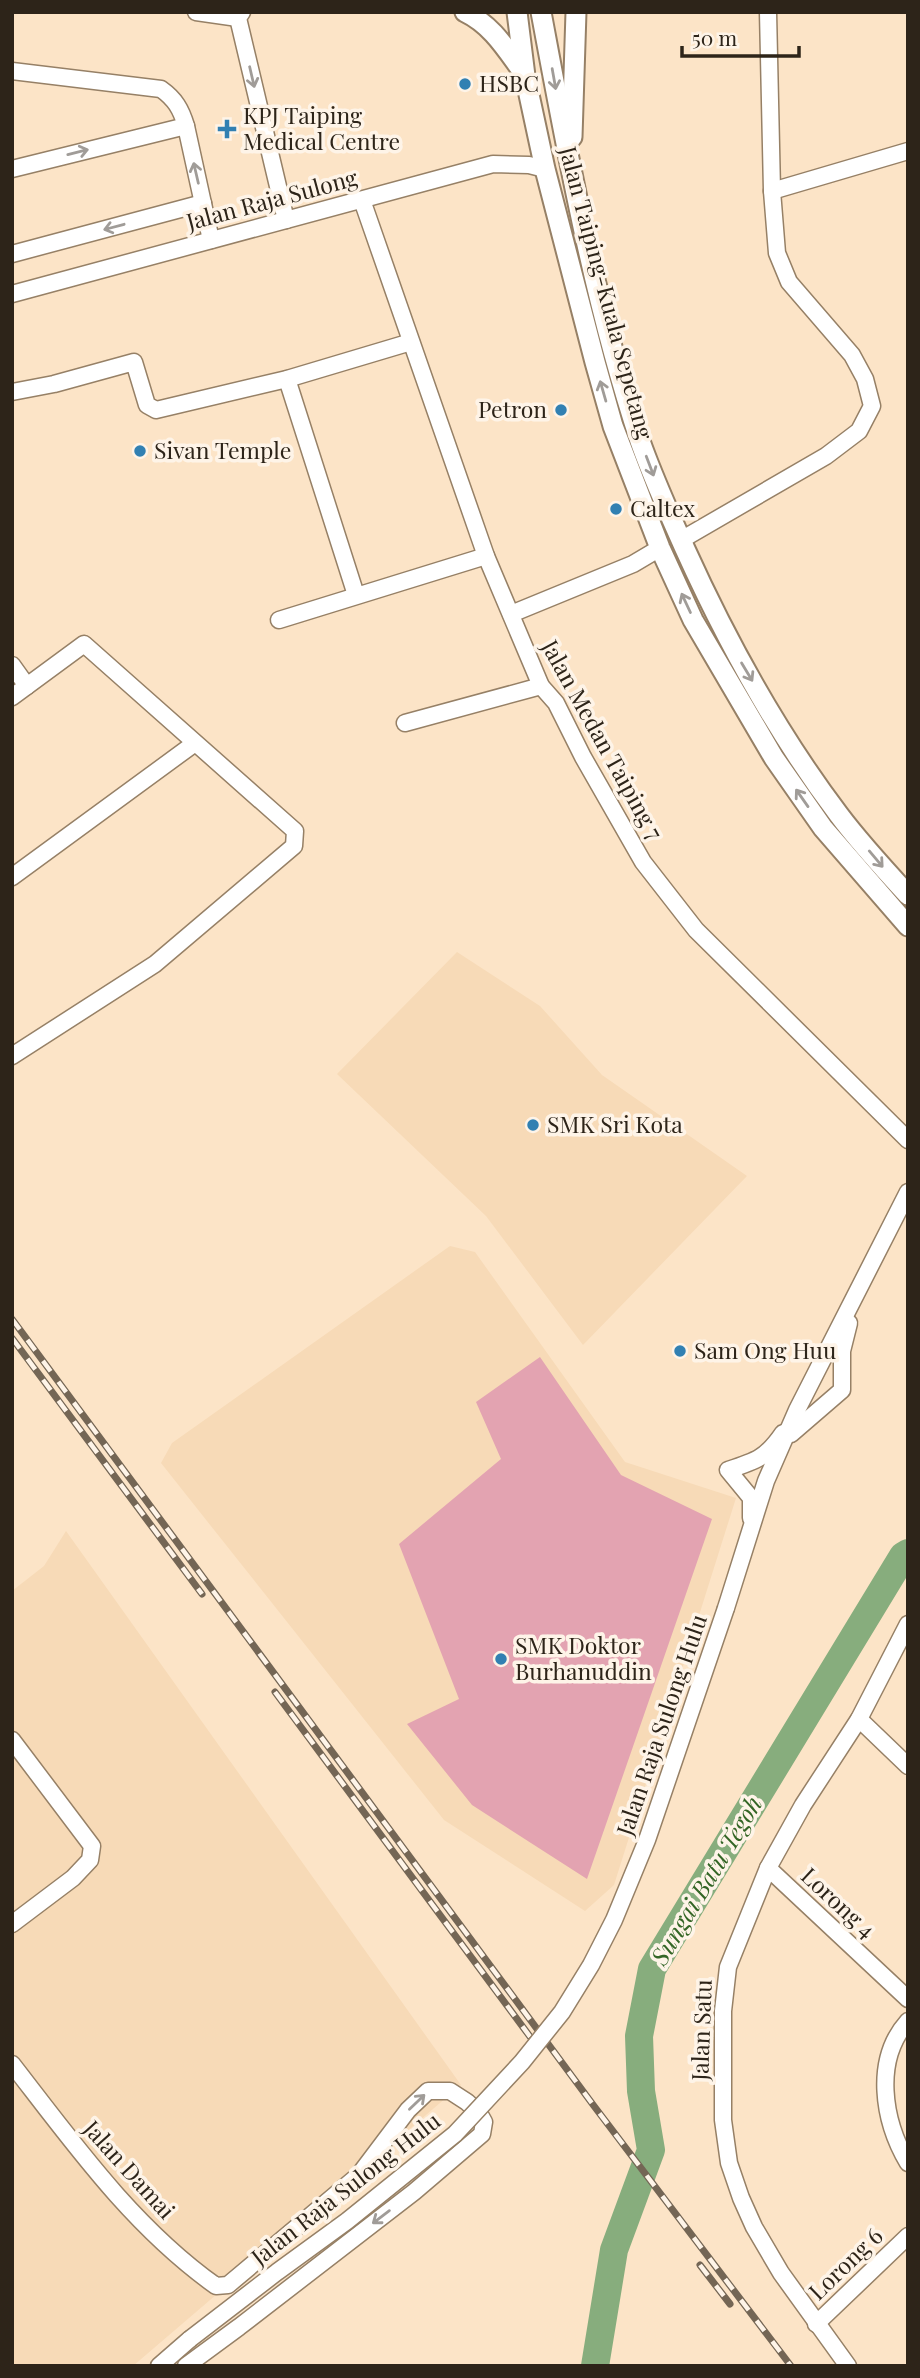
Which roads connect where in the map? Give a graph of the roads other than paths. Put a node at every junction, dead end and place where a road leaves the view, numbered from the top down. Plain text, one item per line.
1 (196, 12) edge
2 (465, 12) edge
3 (516, 12) edge
4 (541, 12) edge
5 (576, 12) edge
6 (768, 12) edge
7 (239, 14) edge
8 (12, 71) edge
9 (525, 76) junction
10 (186, 126) junction
11 (908, 151) edge
12 (12, 169) edge
13 (545, 169) junction
14 (772, 191) junction
15 (575, 195) junction
16 (362, 200) junction
17 (203, 202) junction
18 (286, 220) junction
19 (211, 240) junction
20 (12, 254) edge
21 (12, 294) edge
22 (411, 342) junction
23 (287, 379) junction
24 (12, 392) edge
25 (681, 540) junction
26 (660, 548) junction
27 (486, 556) junction
28 (356, 595) junction
29 (511, 614) junction
30 (279, 620) dead end
31 (12, 665) edge
32 (27, 686) junction
33 (541, 686) junction
34 (12, 697) edge
35 (405, 723) dead end
36 (195, 743) junction
37 (12, 877) edge
38 (908, 895) edge
39 (908, 926) edge
40 (12, 1056) edge
41 (908, 1140) edge
42 (908, 1192) edge
43 (855, 1301) junction
44 (797, 1410) junction
45 (788, 1437) junction
46 (751, 1530) junction
47 (908, 1624) edge
48 (859, 1719) junction
49 (12, 1740) edge
50 (908, 1766) edge
51 (768, 1868) junction
52 (12, 1924) edge
53 (908, 1999) edge
54 (908, 2021) edge
55 (12, 2064) edge
56 (908, 2163) edge
57 (908, 2236) edge
58 (816, 2324) junction
59 (197, 2362) edge
60 (159, 2366) edge
61 (848, 2366) edge

1 - 7 street
2 - 9 main road
3 - 9 main road, Jalan Taiping-Kuala Sepetang
4 -> 15 main road, Jalan Taiping-Kuala Sepetang
5 - 15 main road
6 - 14 street
7 -> 18 street
8 - 10 street
9 - 13 main road, Jalan Taiping-Kuala Sepetang
12 -> 10 street
17 -> 10 street
11 - 14 street
13 - 16 street, Jalan Raja Sulong
26 -> 13 main road, Jalan Taiping-Kuala Sepetang
14 - 25 street
15 -> 25 main road, Jalan Taiping-Kuala Sepetang
16 - 18 street, Jalan Raja Sulong
16 - 22 street, Jalan Medan Taiping 7
17 - 19 street
17 -> 20 street
18 - 19 street, Jalan Raja Sulong
19 - 21 street, Jalan Raja Sulong
22 - 23 street
22 - 27 street, Jalan Medan Taiping 7
23 - 24 street
23 - 28 street
25 -> 38 main road, Jalan Taiping-Kuala Sepetang
26 - 29 street
39 -> 26 main road, Jalan Taiping-Kuala Sepetang
27 - 28 street
27 - 29 street, Jalan Medan Taiping 7
28 - 30 street
29 - 33 street, Jalan Medan Taiping 7
31 - 32 street
32 - 34 street
32 - 36 street
33 - 35 street
33 - 41 street, Jalan Medan Taiping 7
36 - 37 street
36 - 40 street
42 - 43 street
43 - 44 street
43 - 45 street
44 - 45 street, Jalan Raja Sulong Hulu
44 - 46 street
45 - 46 street, Jalan Raja Sulong Hulu
46 - 60 street, Jalan Raja Sulong Hulu, bridge
47 - 48 street, Jalan Satu
48 - 50 street
48 - 51 street, Jalan Satu
49 - 52 street
51 - 53 street, Lorong 4
51 - 58 street, Jalan Satu
54 - 56 street
55 -> 59 street, Jalan Damai
57 - 58 street, Lorong 6
58 - 61 street, Jalan Satu

